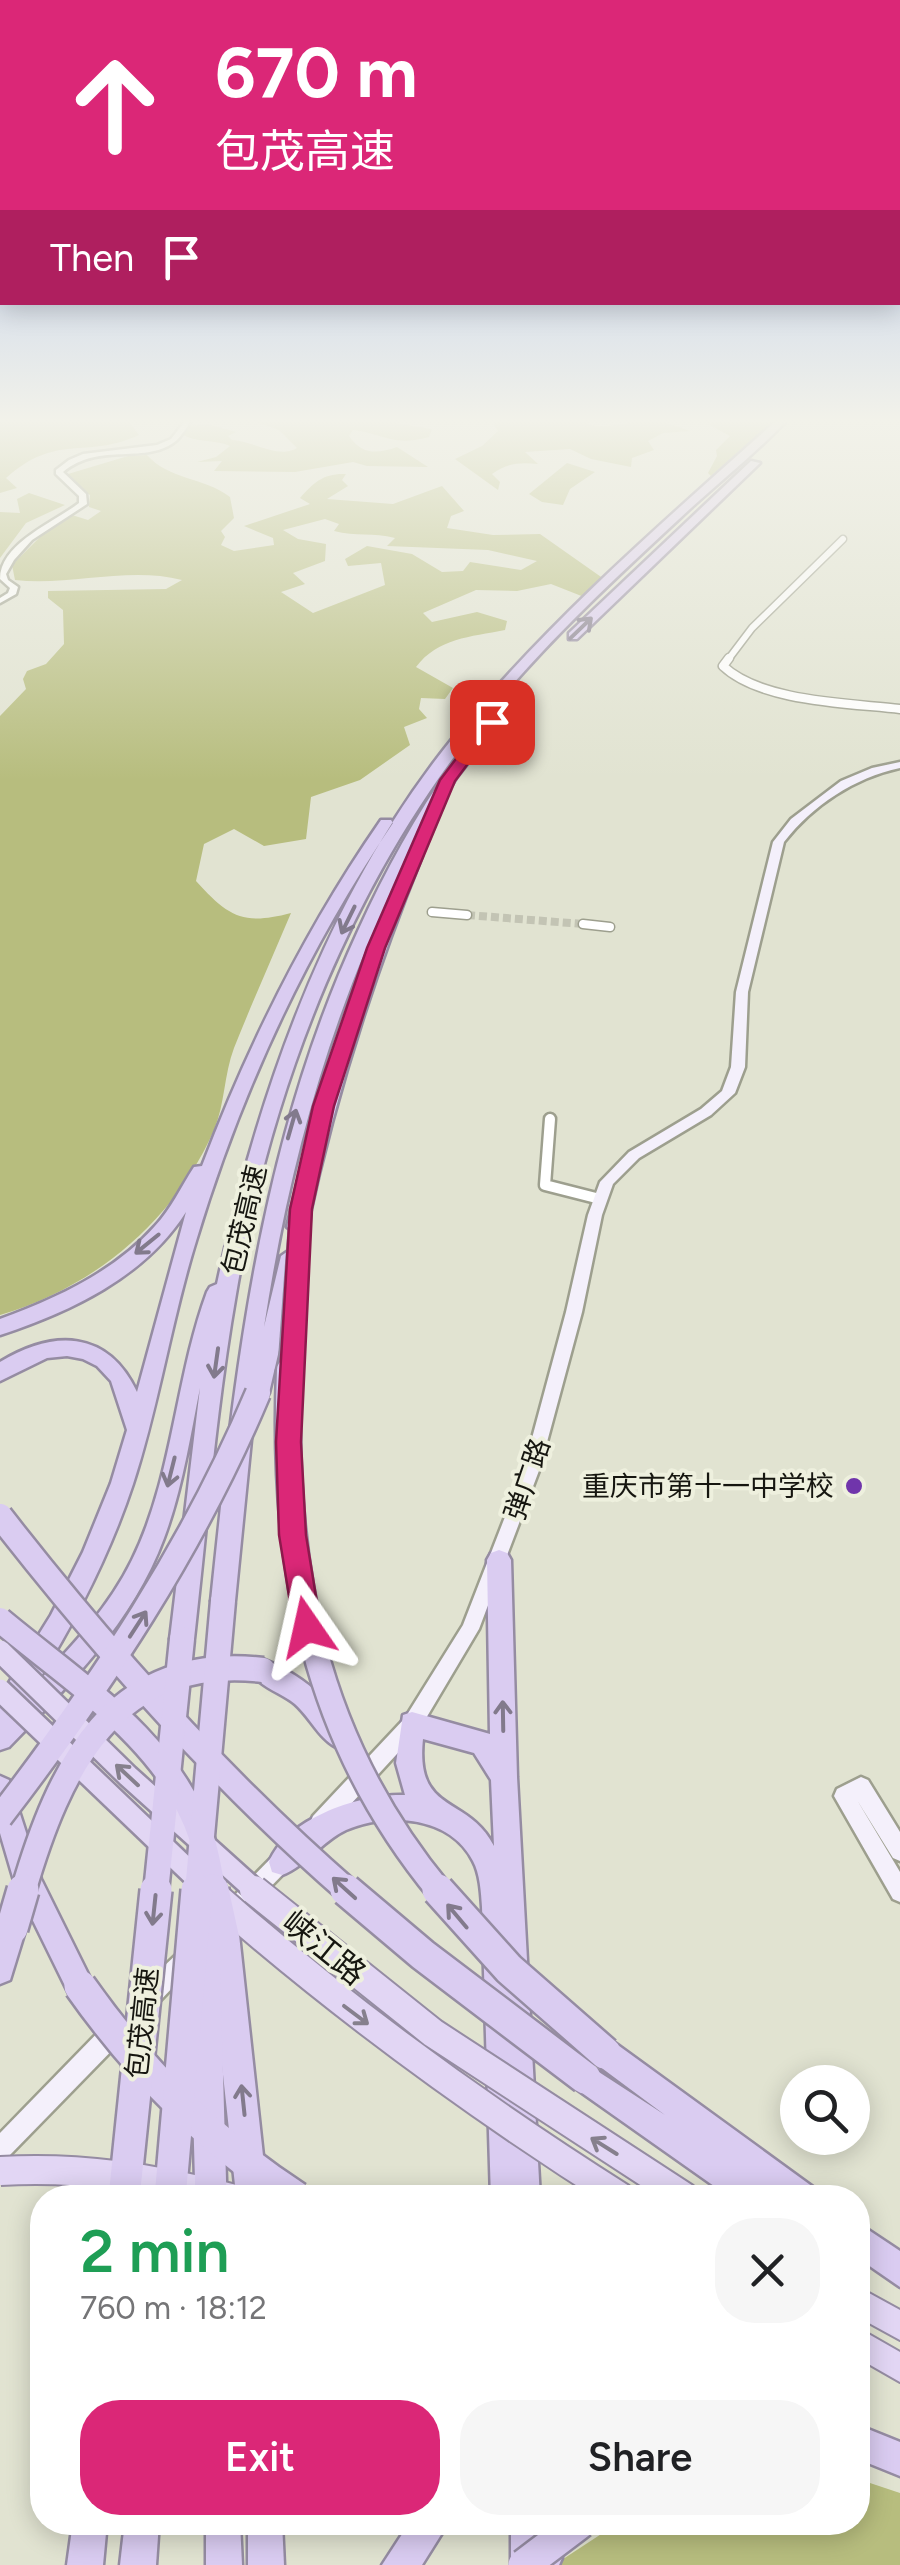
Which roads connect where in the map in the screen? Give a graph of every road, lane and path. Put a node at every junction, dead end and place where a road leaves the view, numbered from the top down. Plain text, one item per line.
1 (28, 541) edge
2 (649, 541) edge
3 (674, 541) edge
4 (841, 541) edge
5 (0, 601) edge
6 (900, 709) edge
7 (454, 747) junction
8 (900, 765) edge
9 (448, 780) junction
10 (432, 912) dead end
11 (466, 915) tunnel mouth
12 (583, 924) tunnel mouth
13 (610, 927) dead end
14 (550, 1119) dead end
15 (222, 1136) junction
16 (600, 1199) junction
17 (301, 1209) junction
18 (236, 1244) junction
19 (52, 1307) junction
20 (0, 1327) edge
21 (0, 1342) edge
22 (0, 1372) edge
23 (133, 1448) junction
24 (0, 1516) edge
25 (499, 1560) junction
26 (0, 1620) edge
27 (0, 1650) edge
28 (0, 1690) edge
29 (0, 1720) edge
30 (412, 1724) junction
31 (0, 1738) edge
32 (352, 1756) junction
33 (504, 1777) junction
34 (208, 1778) junction
35 (0, 1789) edge
36 (434, 1813) junction
37 (0, 1817) edge
38 (900, 1851) edge
39 (282, 1862) junction
40 (900, 1892) edge
41 (0, 1970) edge
42 (0, 2149) edge
43 (0, 2171) edge
44 (125, 2185) edge
45 (167, 2185) edge
46 (171, 2185) edge
47 (211, 2185) edge
48 (251, 2185) edge
49 (278, 2185) edge
50 (505, 2185) edge
51 (524, 2185) edge
52 (601, 2185) edge
53 (666, 2185) edge
54 (739, 2185) edge
55 (784, 2185) edge
56 (870, 2248) edge
57 (870, 2264) edge
58 (900, 2270) edge
59 (900, 2281) edge
60 (870, 2308) edge
61 (900, 2326) edge
62 (870, 2349) edge
63 (900, 2368) edge
64 (870, 2447) edge
65 (870, 2458) edge
66 (900, 2460) edge
67 (900, 2467) edge
68 (89, 2535) edge
69 (141, 2535) edge
70 (223, 2535) edge
71 (266, 2535) edge
72 (422, 2535) edge
73 (527, 2535) edge
74 (543, 2535) edge
75 (564, 2535) edge
76 (86, 2565) edge
77 (138, 2565) edge
78 (224, 2565) edge
79 (266, 2565) edge
80 (400, 2565) edge
81 (526, 2565) edge
82 (544, 2565) edge

1 - 5 street
2 - 7 highway, 包茂高速
9 -> 3 highway, 包茂高速
4 - 6 street
7 - 15 highway
7 -> 18 highway, 包茂高速
8 - 16 main road, 弹广路
9 - 17 highway
34 -> 9 highway, 包茂高速, bridge
10 - 11 street
12 - 13 street
14 - 16 street
15 -> 19 highway
15 - 23 highway
16 - 25 main road, 弹广路
17 - 32 highway, bridge
37 -> 17 highway, bridge
18 -> 31 highway
18 -> 44 highway, 包茂高速, bridge
19 - 20 highway
19 - 21 highway
22 - 23 highway
23 - 29 highway, bridge
54 -> 24 highway, bridge
25 - 30 main road, 弹广路
33 -> 25 highway
48 -> 26 highway, bridge
53 -> 27 highway, 峡江路, bridge
28 -> 52 highway, 峡江路, bridge
30 - 33 highway
30 - 36 highway
30 - 39 main road, 弹广路
32 - 41 highway, bridge
55 -> 32 highway, bridge
33 - 51 highway
34 - 46 highway, 包茂高速, bridge
34 - 47 highway, bridge
35 - 49 highway, bridge
36 - 39 highway
36 - 50 highway
38 - 40 main road
39 - 42 main road, 弹广路
43 - 45 highway, bridge
56 - 58 highway
57 - 59 highway
60 - 61 highway
62 - 63 highway
64 - 66 highway
65 - 67 highway
68 - 76 highway
69 - 77 highway
70 - 78 highway
71 - 79 highway
72 - 80 highway
73 - 81 highway
74 - 82 highway
75 - 81 highway, bridge

